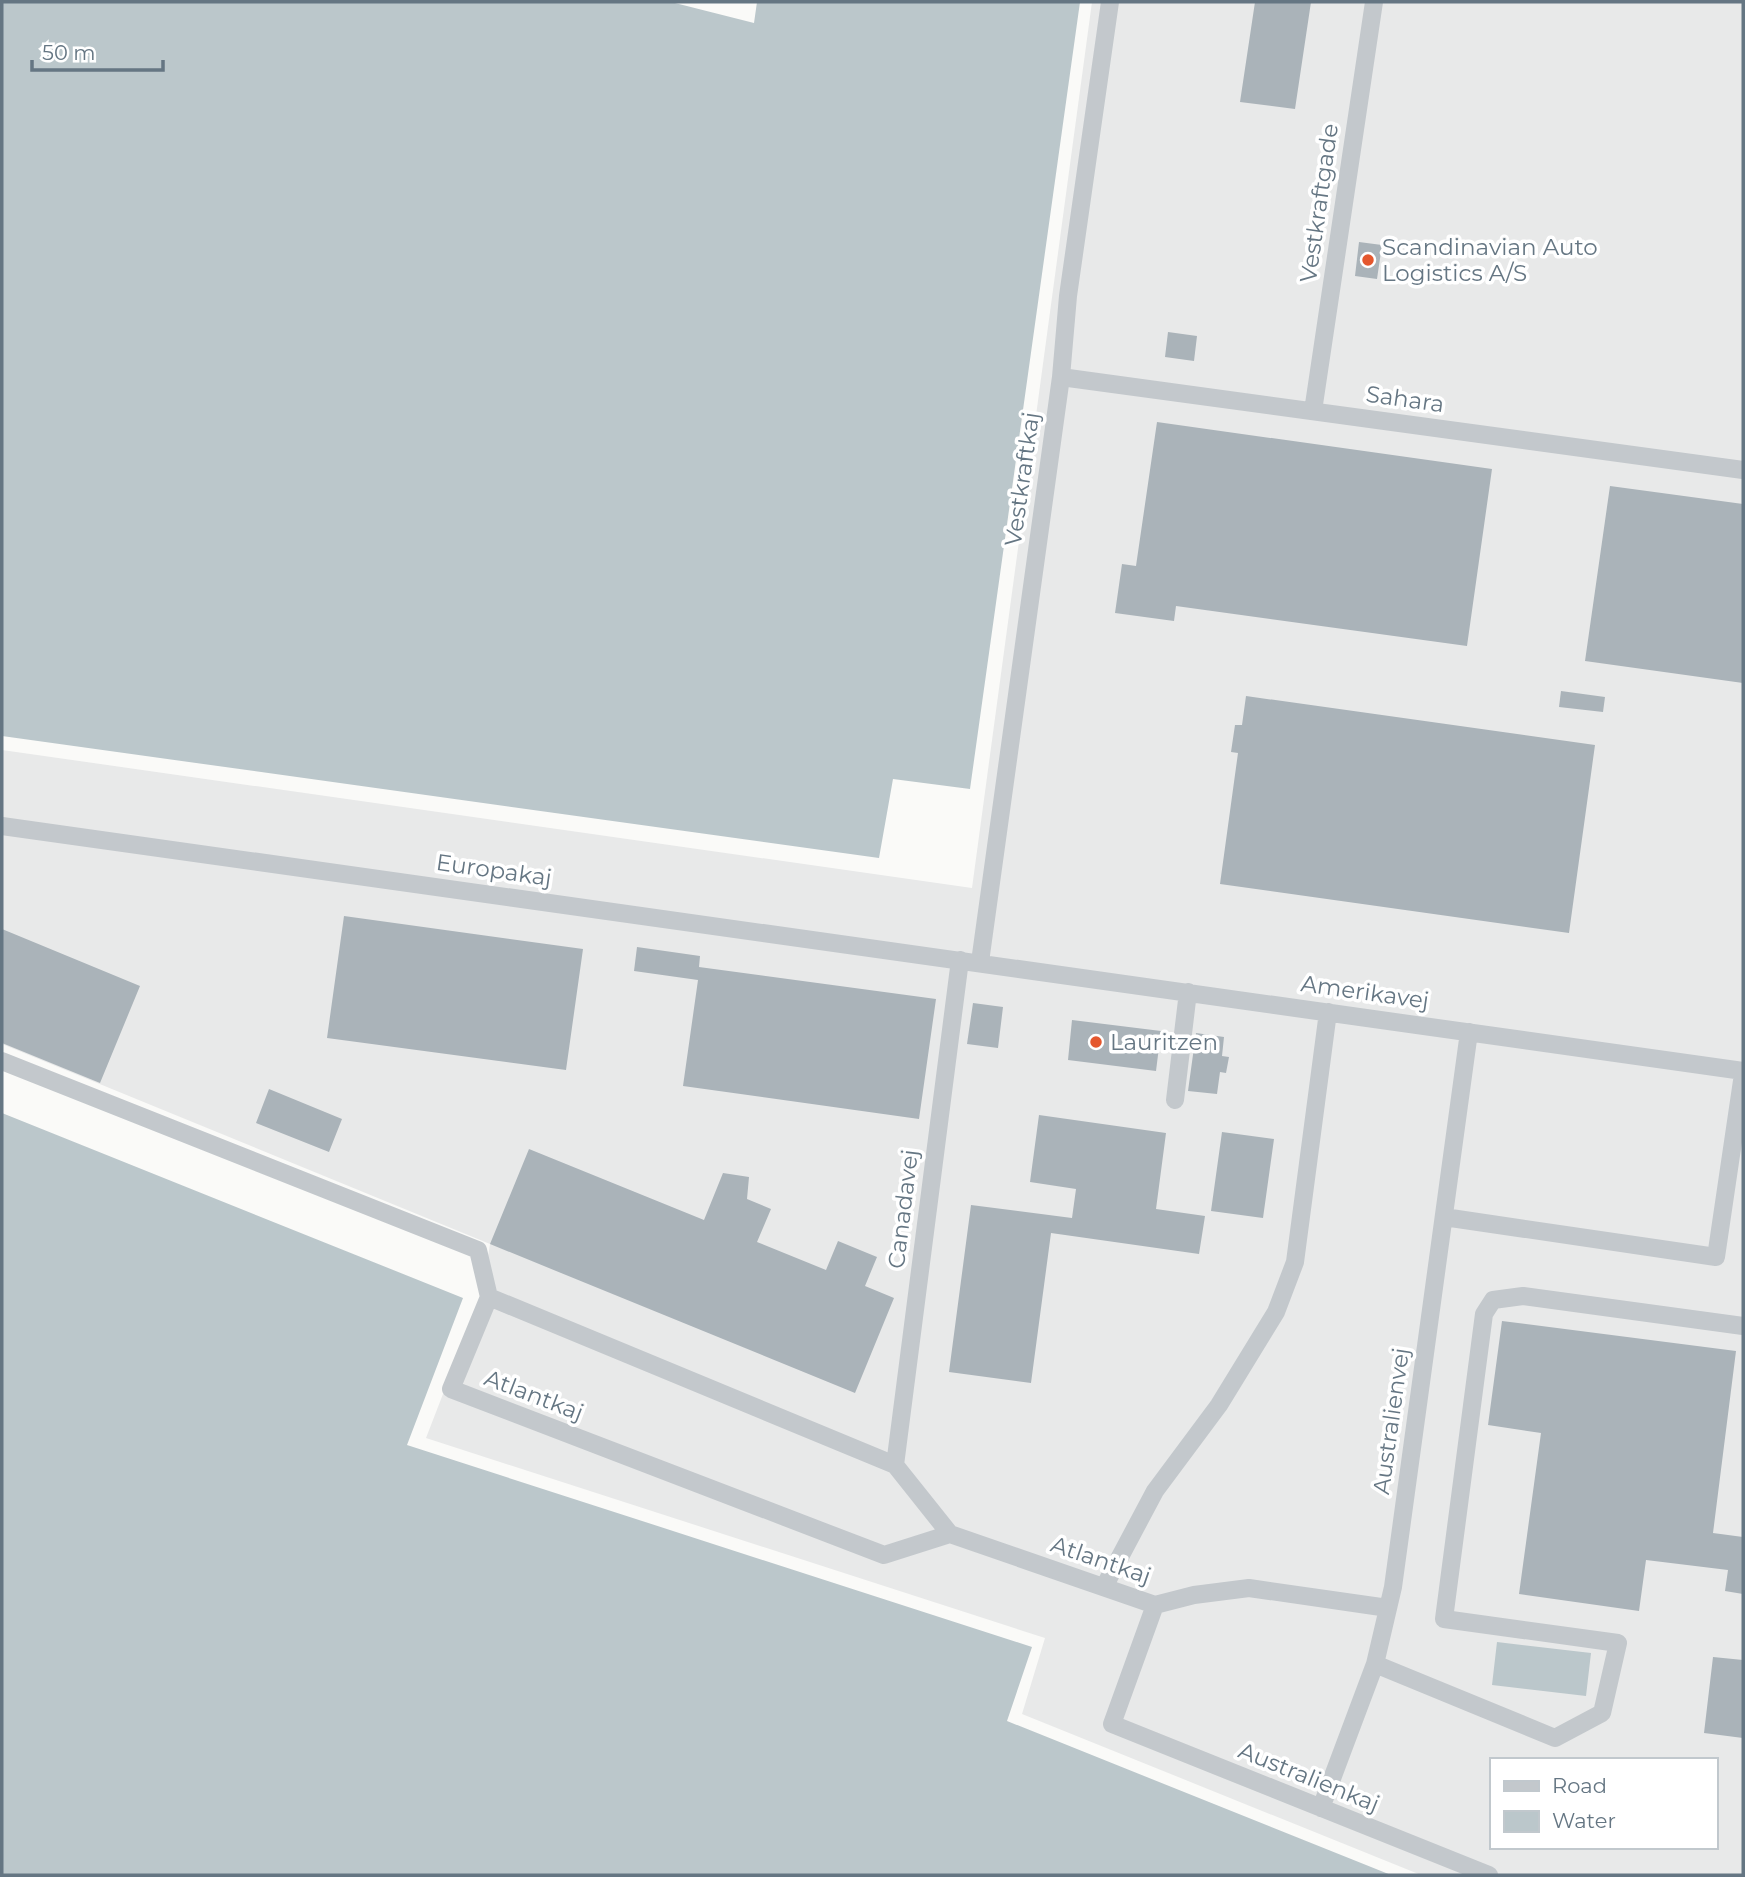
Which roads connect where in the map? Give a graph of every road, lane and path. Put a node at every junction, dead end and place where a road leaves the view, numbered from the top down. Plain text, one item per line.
1 (1110, 2) edge
2 (1374, 2) edge
3 (1060, 377) junction
4 (1313, 411) junction
5 (1743, 470) edge
6 (2, 826) edge
7 (960, 960) junction
8 (981, 962) junction
9 (1188, 992) junction
10 (1328, 1012) junction
11 (1469, 1032) junction
12 (2, 1061) edge
13 (1743, 1072) edge
14 (1175, 1100) dead end
15 (1444, 1217) junction
16 (489, 1297) junction
17 (1743, 1326) edge
18 (895, 1465) junction
19 (950, 1534) junction
20 (1104, 1587) junction
21 (1155, 1605) junction
22 (1388, 1608) junction
23 (1375, 1664) junction
24 (1112, 1724) joint
25 (1321, 1808) junction
26 (1489, 1875) edge

1 - 3 street, Vestkraftkaj
2 - 4 street, Vestkraftgade
3 - 4 street, Sahara
3 - 8 street, Vestkraftkaj
4 - 5 street, Sahara
6 - 7 street, Europakaj
7 - 8 street, Europakaj
7 - 18 street, Canadavej
8 - 9 street, Amerikavej
9 - 10 street, Amerikavej
9 - 14 street
10 - 11 street, Amerikavej
10 - 20 street
11 - 13 street, Amerikavej
11 - 15 street, Australienvej
12 - 16 street
13 - 15 street
15 - 22 street, Australienvej
16 - 18 street
16 - 19 street, Atlantkaj
17 - 23 street
18 - 19 street
19 - 20 street, Atlantkaj
20 - 21 street, Atlantkaj
21 - 22 street
21 - 24 street, Atlantkaj
22 - 23 street, Australienvej
23 - 25 street, Australienvej
24 - 25 street, Australienkaj
25 - 26 street, Australienkaj

